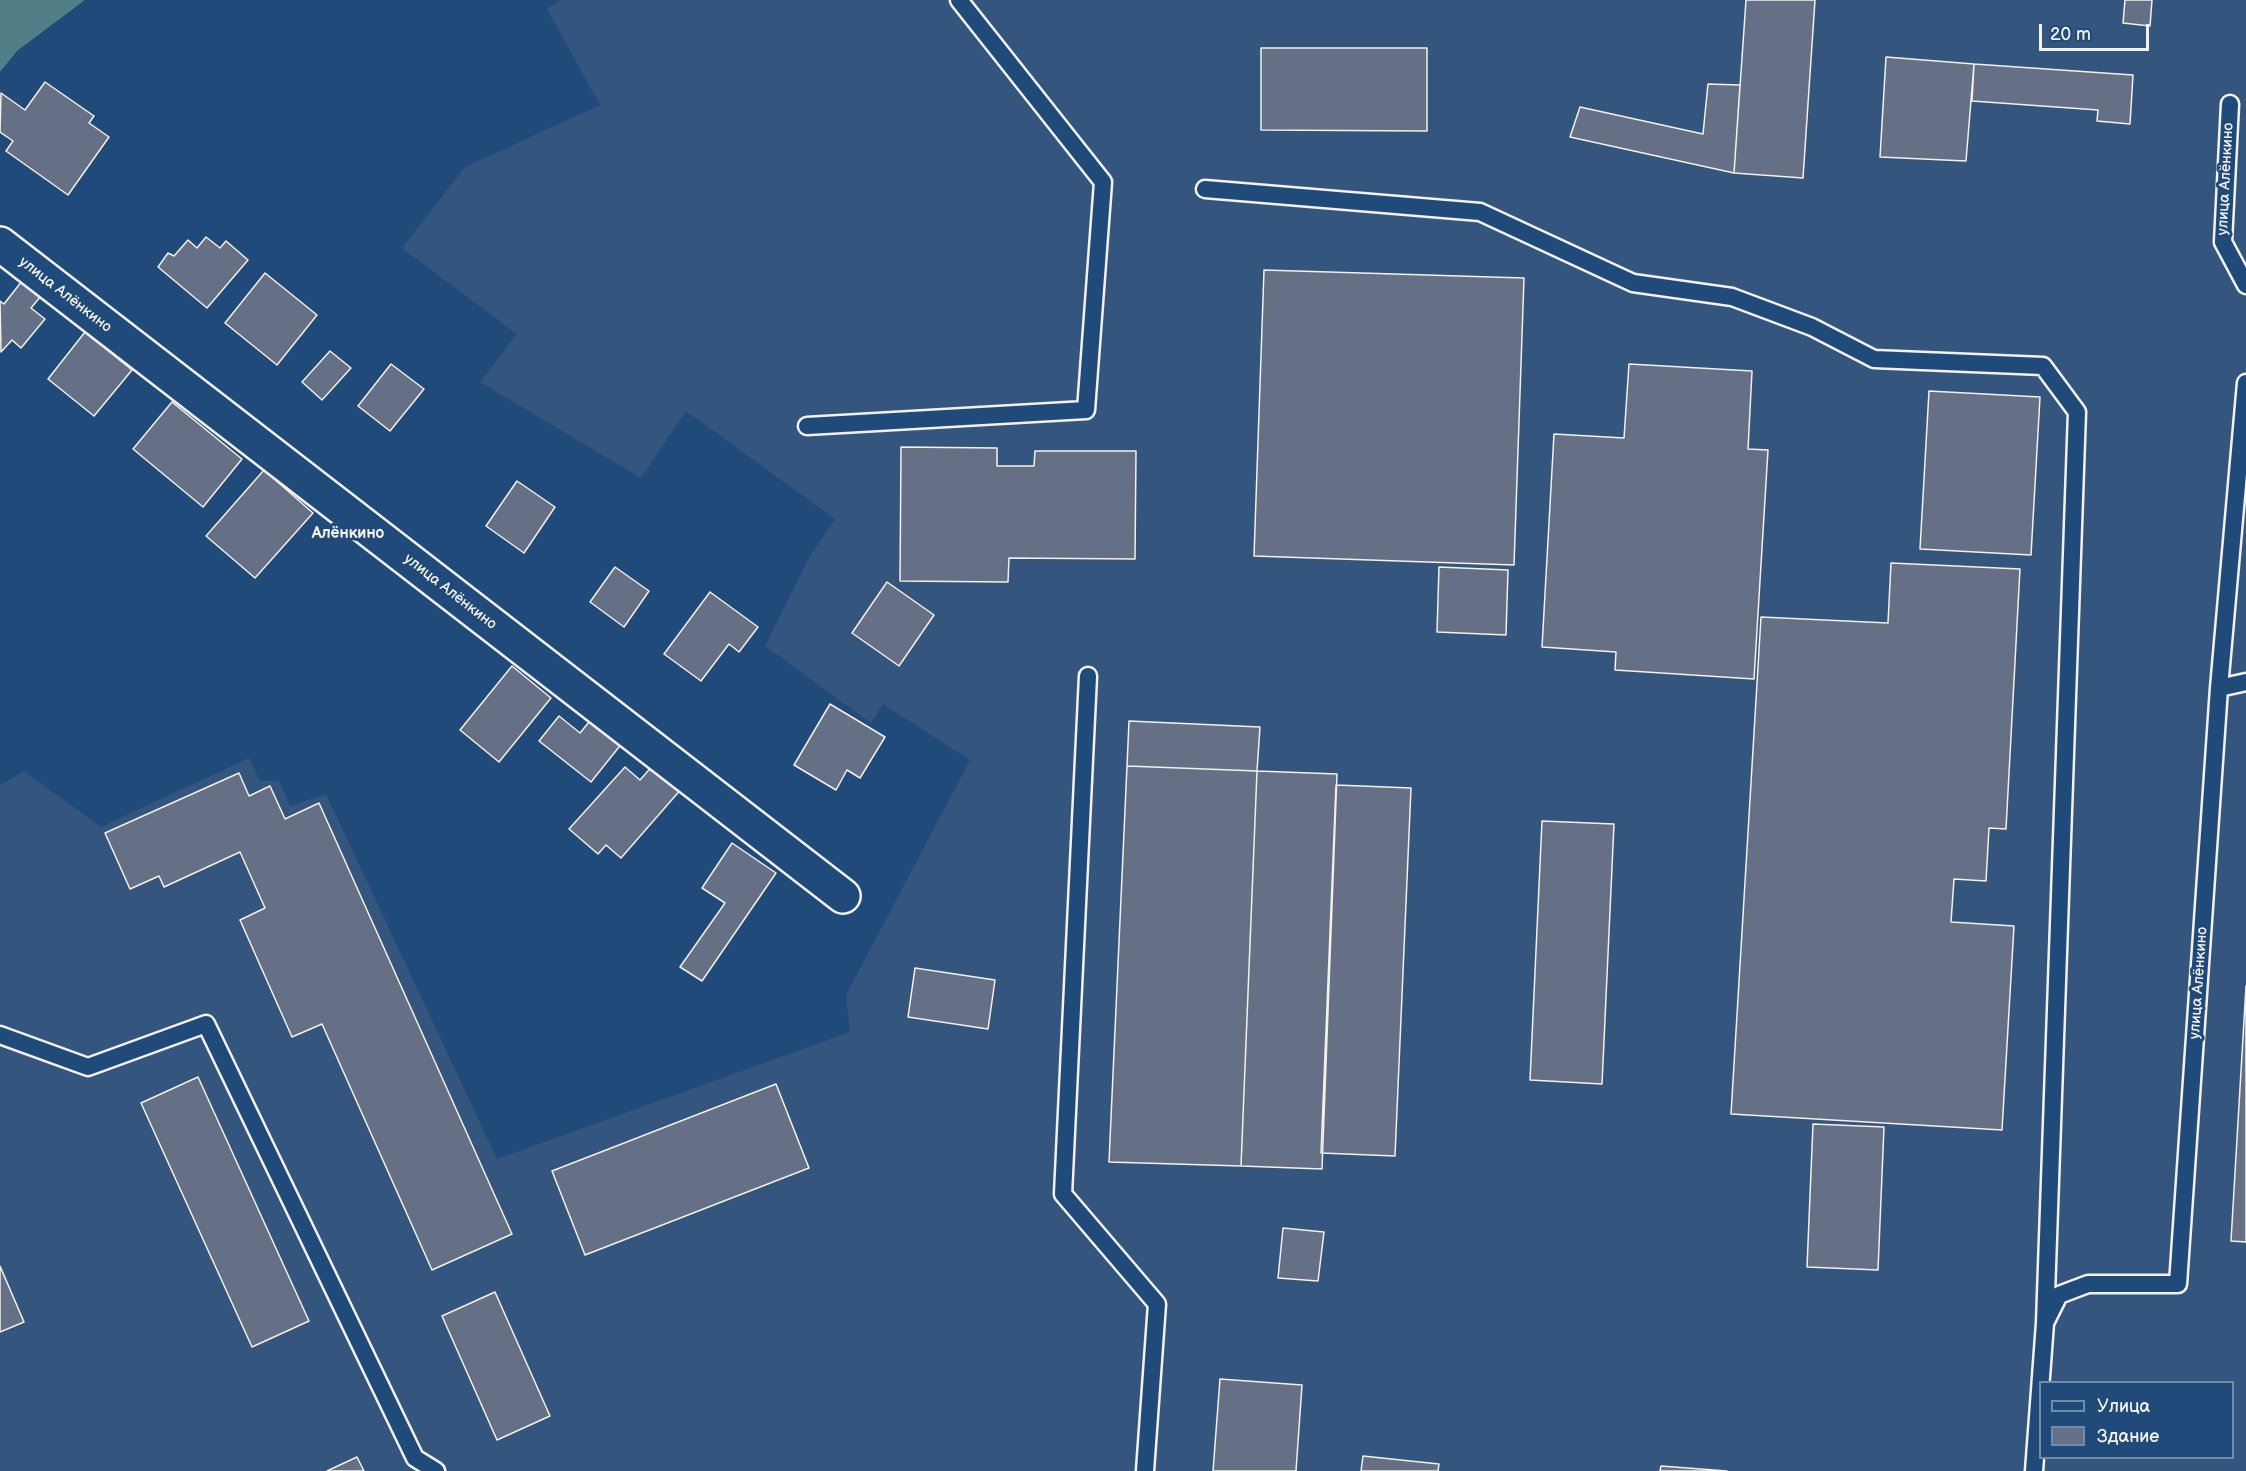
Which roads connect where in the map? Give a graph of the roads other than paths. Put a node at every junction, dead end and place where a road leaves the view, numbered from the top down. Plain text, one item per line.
1 (958, 0) edge
2 (2230, 104) dead end
3 (1205, 189) dead end
4 (0, 244) edge
5 (2246, 285) edge
6 (2246, 383) edge
7 (807, 426) dead end
8 (1088, 676) dead end
9 (2246, 682) edge
10 (2219, 688) junction
11 (843, 896) dead end
12 (0, 1035) edge
13 (2044, 1323) junction
14 (2040, 1381) edge
15 (2039, 1397) edge
16 (436, 1471) edge
17 (1145, 1471) edge
18 (2034, 1471) edge

1 - 7 lane
2 - 5 lane, улица Алёнкино
3 - 13 lane
4 - 11 street, улица Алёнкино
6 - 10 lane, улица Алёнкино
8 - 17 lane
9 - 10 lane
10 - 13 lane, улица Алёнкино
12 - 16 lane
13 - 14 lane, улица Алёнкино
15 - 18 lane, улица Алёнкино

